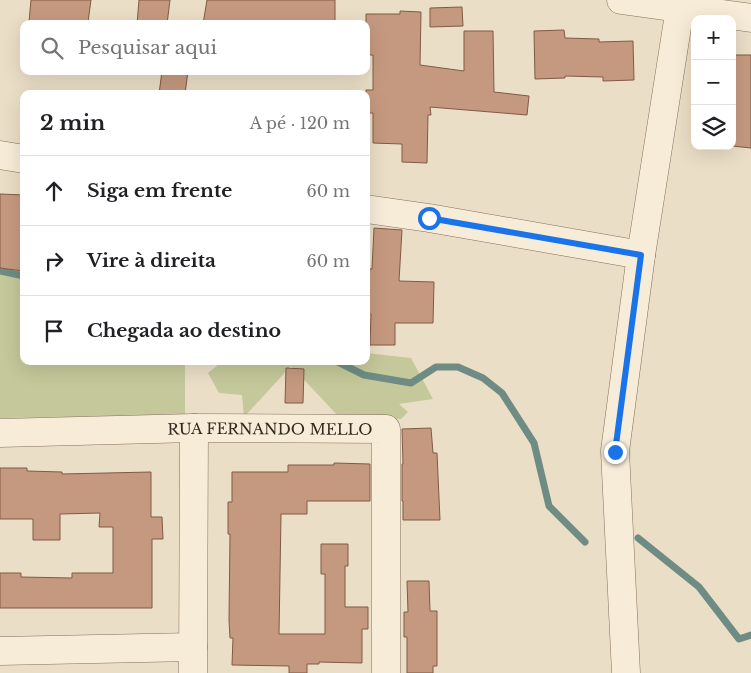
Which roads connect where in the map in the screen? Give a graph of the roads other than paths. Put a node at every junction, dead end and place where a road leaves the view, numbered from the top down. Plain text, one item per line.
1 (621, 0) edge
2 (680, 4) edge
3 (751, 18) edge
4 (0, 155) edge
5 (20, 158) edge
6 (370, 210) edge
7 (641, 255) junction
8 (194, 428) junction
9 (0, 433) edge
10 (0, 651) edge
11 (193, 660) edge
12 (386, 673) edge
13 (626, 673) edge

1 - 2 street
2 - 3 street
2 - 7 street
4 - 5 street
6 - 7 street
7 - 13 street
8 - 9 street, RUA FERNANDO MELLO
8 - 11 street
8 - 12 street, RUA FERNANDO MELLO
10 - 11 street

